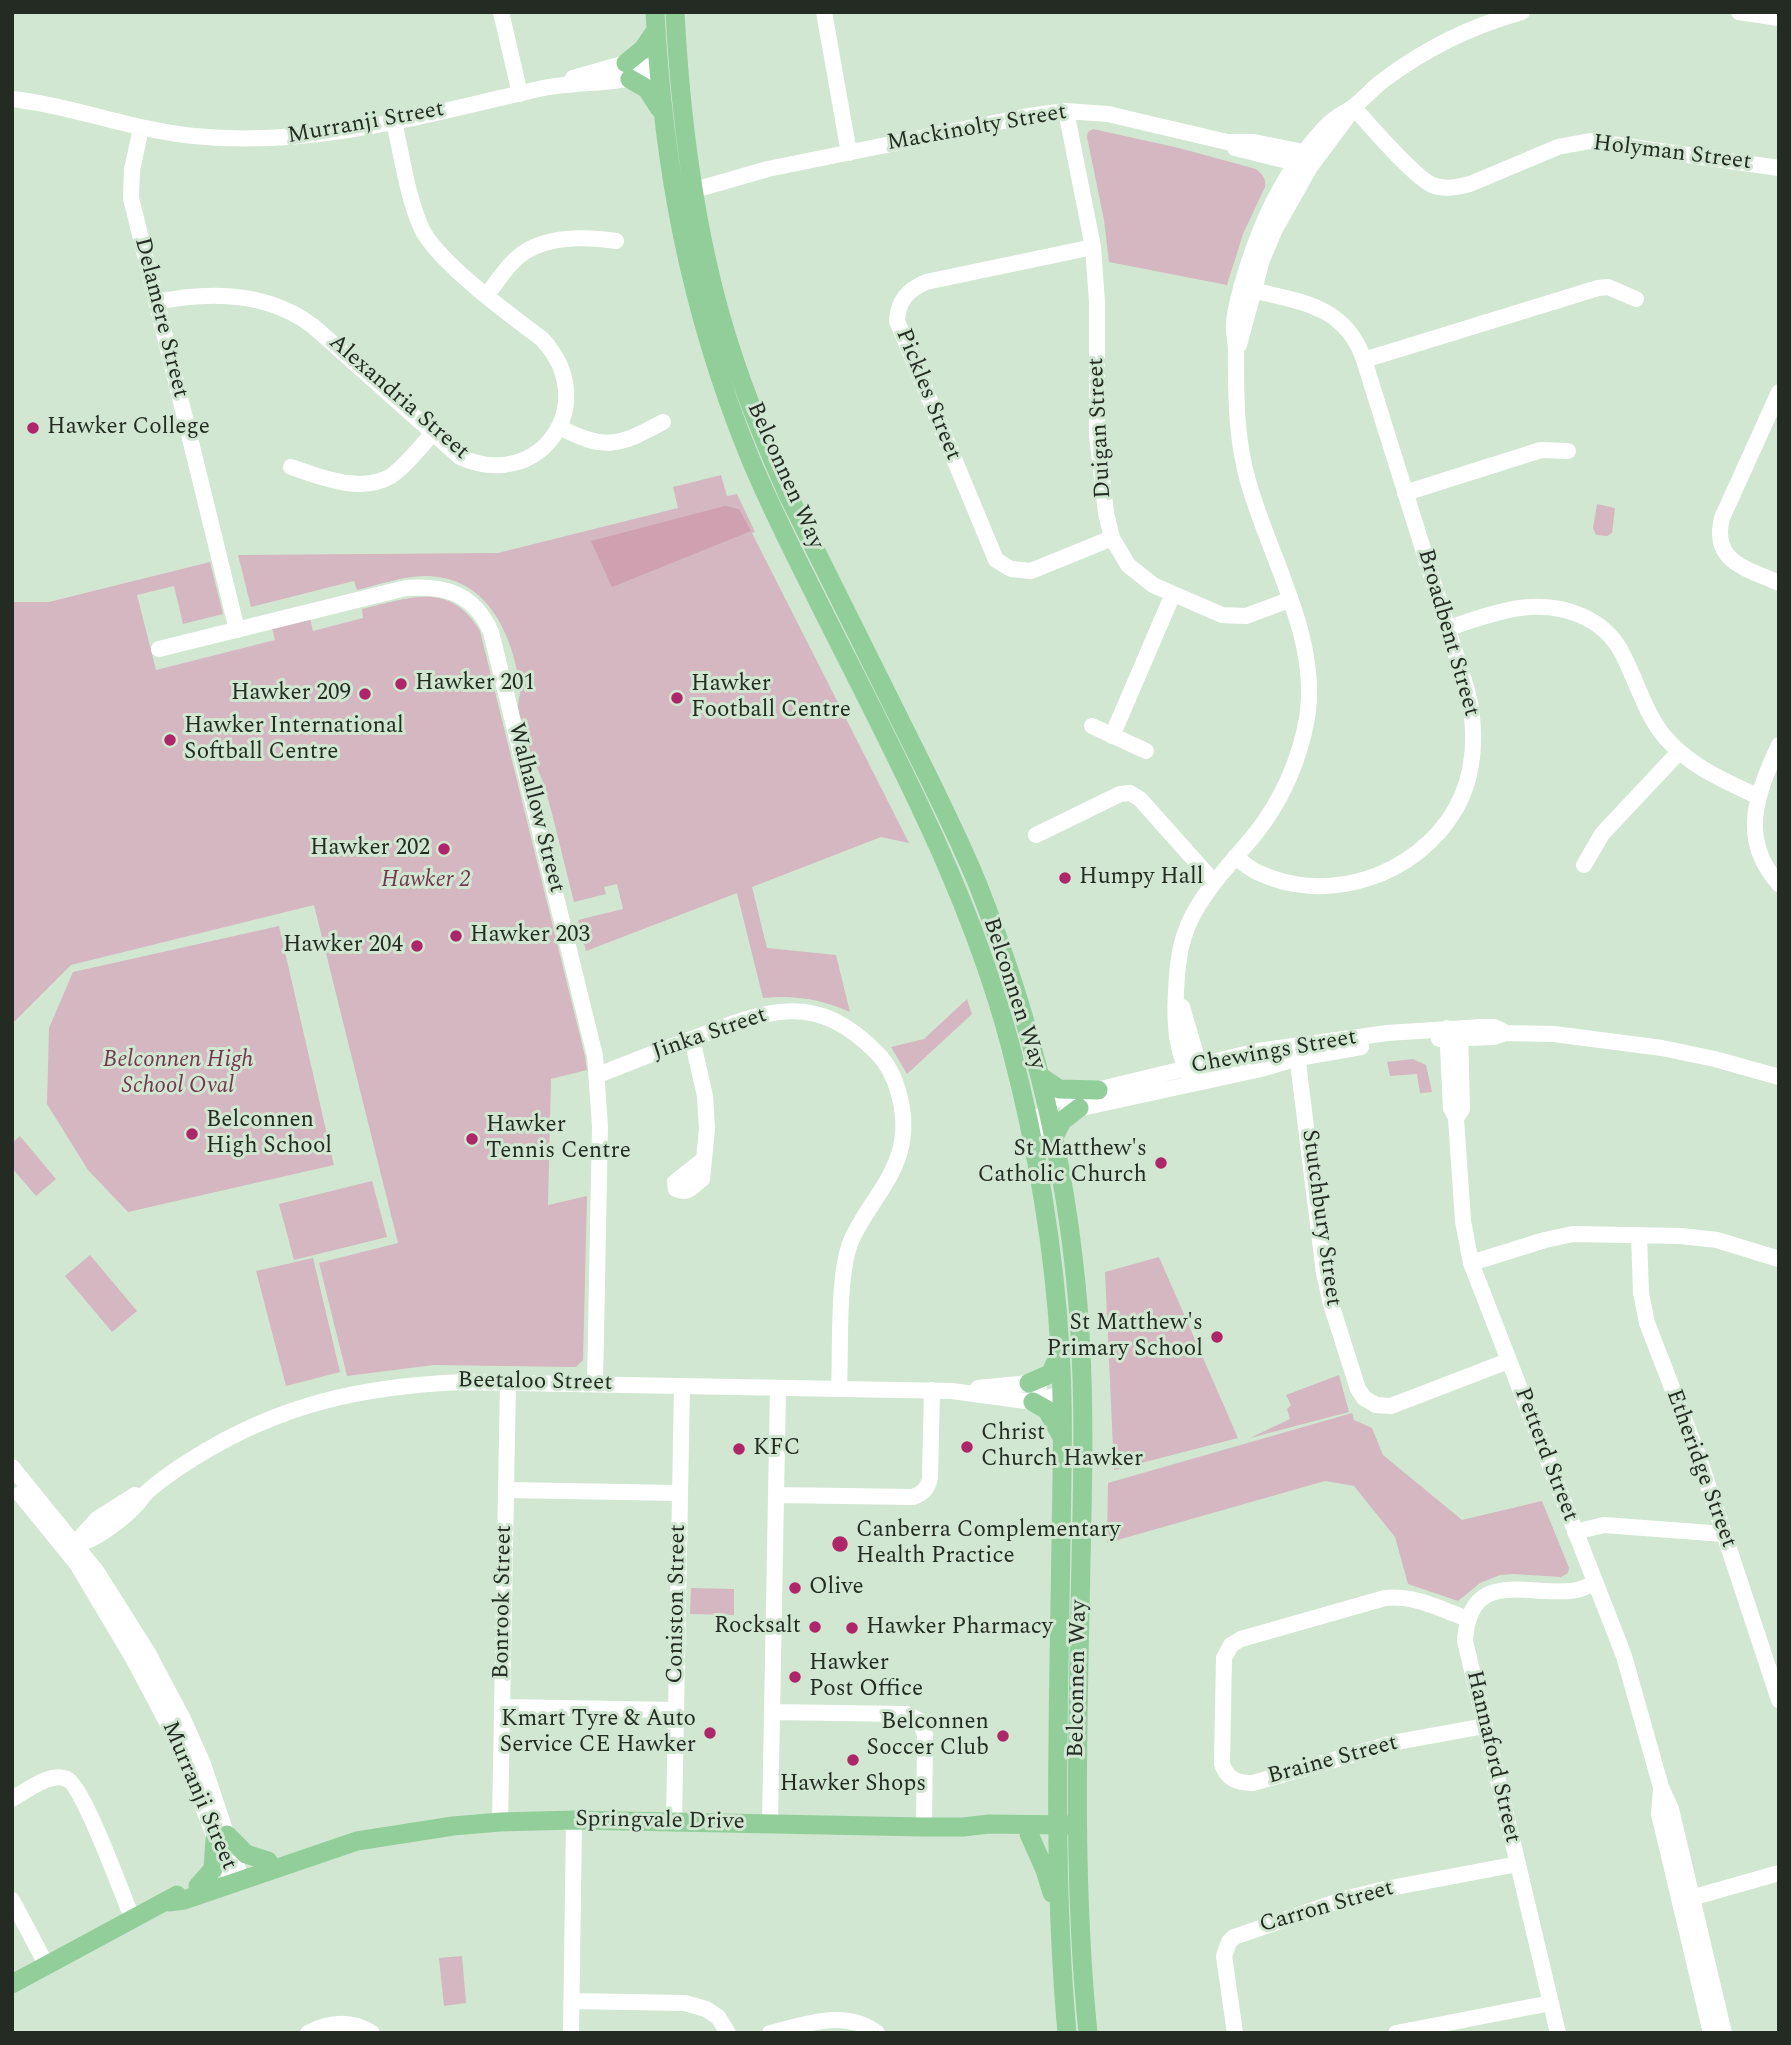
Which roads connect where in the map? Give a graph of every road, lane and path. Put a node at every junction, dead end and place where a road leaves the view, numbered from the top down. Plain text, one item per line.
1 (501, 12) edge
2 (675, 12) edge
3 (824, 12) edge
4 (1522, 12) edge
5 (1739, 12) edge
6 (1779, 18) edge
7 (656, 21) edge
8 (677, 41) junction
9 (658, 69) junction
10 (628, 71) junction
11 (520, 94) junction
12 (680, 95) junction
13 (12, 99) edge
14 (1353, 107) junction
15 (1066, 111) junction
16 (662, 113) junction
17 (394, 122) junction
18 (141, 128) junction
19 (1227, 142) junction
20 (849, 153) junction
21 (1269, 157) junction
22 (1307, 159) junction
23 (1779, 167) edge
24 (670, 168) junction
25 (693, 184) junction
26 (1279, 192) junction
27 (675, 206) junction
28 (616, 242) dead end
29 (1093, 247) junction
30 (1247, 289) junction
31 (487, 294) junction
32 (1636, 299) dead end
33 (156, 302) junction
34 (1364, 360) junction
35 (1779, 392) edge
36 (663, 422) dead end
37 (559, 427) junction
38 (433, 433) junction
39 (1568, 451) dead end
40 (291, 467) dead end
41 (1405, 493) junction
42 (789, 497) junction
43 (771, 505) junction
44 (1112, 538) junction
45 (1779, 583) edge
46 (1173, 594) junction
47 (1289, 600) junction
48 (1448, 628) junction
49 (237, 630) junction
50 (159, 649) dead end
51 (1092, 726) dead end
52 (1112, 736) junction
53 (1779, 745) edge
54 (1146, 751) dead end
55 (1679, 752) junction
56 (935, 791) junction
57 (1757, 796) junction
58 (918, 800) junction
59 (1036, 835) dead end
60 (1235, 857) junction
61 (1584, 865) dead end
62 (1214, 882) junction
63 (1779, 884) edge
64 (1005, 993) junction
65 (1454, 1034) junction
66 (692, 1039) junction
67 (1297, 1052) junction
68 (1192, 1067) junction
69 (598, 1075) junction
70 (1040, 1076) junction
71 (1779, 1077) edge
72 (1195, 1083) junction
73 (1021, 1087) junction
74 (1098, 1090) junction
75 (1047, 1108) junction
76 (1079, 1108) junction
77 (1054, 1137) junction
78 (1034, 1149) junction
79 (703, 1160) dead end
80 (1639, 1235) junction
81 (1779, 1259) edge
82 (1471, 1263) junction
83 (1060, 1353) junction
84 (1082, 1357) junction
85 (1508, 1361) junction
86 (508, 1382) junction
87 (595, 1384) junction
88 (682, 1386) junction
89 (778, 1388) junction
90 (839, 1389) junction
91 (932, 1390) junction
92 (1031, 1392) junction
93 (1062, 1394) junction
94 (1083, 1427) junction
95 (1063, 1439) junction
96 (12, 1467) edge
97 (12, 1484) edge
98 (506, 1490) junction
99 (680, 1493) junction
100 (776, 1495) junction
101 (51, 1514) junction
102 (102, 1524) junction
103 (1576, 1532) junction
104 (1724, 1534) junction
105 (67, 1542) junction
106 (97, 1572) junction
107 (1595, 1583) junction
108 (1468, 1619) junction
109 (1779, 1700) edge
110 (502, 1707) junction
111 (676, 1710) junction
112 (772, 1712) junction
113 (1485, 1726) junction
114 (12, 1799) edge
115 (574, 1820) junction
116 (500, 1822) junction
117 (674, 1822) junction
118 (770, 1824) junction
119 (924, 1827) junction
120 (963, 1827) junction
121 (1067, 1830) junction
122 (1029, 1834) junction
123 (221, 1837) junction
124 (358, 1841) junction
125 (268, 1861) junction
126 (1518, 1864) junction
127 (1779, 1872) edge
128 (235, 1876) junction
129 (198, 1886) junction
130 (1686, 1899) junction
131 (12, 1900) edge
132 (169, 1902) junction
133 (133, 1920) junction
134 (1060, 1949) junction
135 (47, 1966) junction
136 (12, 1984) edge
137 (572, 2001) junction
138 (1551, 2003) junction
139 (309, 2033) edge
140 (372, 2033) edge
141 (571, 2033) edge
142 (728, 2033) edge
143 (770, 2033) edge
144 (877, 2033) edge
145 (1067, 2033) edge
146 (1088, 2033) edge
147 (1235, 2033) edge
148 (1396, 2033) edge
149 (1558, 2033) edge
150 (1711, 2033) edge
151 (1724, 2033) edge

1 - 11 street
2 - 8 main road, Belconnen Way
3 - 20 street
4 - 14 street
5 - 6 street
7 - 9 main road, Belconnen Way
7 - 10 main road
8 - 9 main road
8 - 12 main road, Belconnen Way
9 - 10 street, Murranji Street
9 - 12 main road
9 - 16 main road, Belconnen Way
10 - 11 street, Murranji Street
10 - 16 main road
11 - 17 street, Murranji Street
12 - 25 main road, Belconnen Way
13 - 18 street, Murranji Street
14 - 22 street
14 - 23 street, Holyman Street
15 - 19 street, Mackinolty Street
15 - 20 street, Mackinolty Street
15 - 29 street, Duigan Street
16 - 24 main road, Belconnen Way
17 - 18 street, Murranji Street
17 - 31 street
18 - 33 street, Delamere Street
19 - 21 street, Mackinolty Street
19 - 22 street, Mackinolty Street
20 - 25 street, Mackinolty Street
21 - 22 street, Mackinolty Street
21 - 26 street
22 - 26 street
22 - 30 street
24 - 25 street
24 - 27 main road, Belconnen Way
25 - 27 street
25 - 42 main road, Belconnen Way
26 - 30 street
27 - 43 main road, Belconnen Way
28 - 31 street
29 - 44 street, Duigan Street
29 - 44 street, Pickles Street
30 - 34 street, Broadbent Street
30 - 47 street
31 - 37 street
32 - 34 street
33 - 38 street, Alexandria Street
33 - 49 street, Delamere Street
34 - 41 street, Broadbent Street
35 - 45 street
36 - 37 street
37 - 38 street, Alexandria Street
38 - 40 street
39 - 41 street
41 - 48 street, Broadbent Street
42 - 43 main road
42 - 56 main road, Belconnen Way
43 - 58 main road, Belconnen Way
44 - 46 street, Duigan Street
46 - 47 street, Duigan Street
46 - 52 street
47 - 60 street
48 - 55 street
48 - 60 street, Broadbent Street
49 - 50 street, Walhallow Street
49 - 69 street, Walhallow Street
51 - 52 street
52 - 54 street
53 - 57 street
55 - 57 street
55 - 61 street
56 - 58 main road
56 - 64 main road, Belconnen Way
57 - 63 street
58 - 64 main road, Belconnen Way
59 - 62 street
60 - 62 street
62 - 68 street
64 - 70 main road, Belconnen Way
64 - 73 main road, Belconnen Way
65 - 67 street, Chewings Street
65 - 71 street, Chewings Street
65 - 82 street, Petterd Street
66 - 69 street, Jinka Street
66 - 79 street
66 - 90 street, Jinka Street
67 - 68 street, Chewings Street
67 - 72 street, Chewings Street
67 - 85 street, Stutchbury Street
68 - 72 street
68 - 74 street, Chewings Street
69 - 87 street, Walhallow Street
70 - 74 main road
70 - 75 main road, Belconnen Way
72 - 76 street, Chewings Street
73 - 75 street
73 - 78 main road, Belconnen Way
74 - 75 street, Chewings Street
75 - 76 street, Chewings Street
75 - 77 main road, Belconnen Way
75 - 78 street
76 - 77 main road
77 - 84 main road, Belconnen Way
78 - 83 main road, Belconnen Way
80 - 81 street
80 - 82 street
80 - 104 street, Etheridge Street
82 - 85 street, Petterd Street
83 - 92 main road
83 - 93 main road, Belconnen Way
84 - 93 main road
84 - 94 main road, Belconnen Way
85 - 103 street, Petterd Street
86 - 87 street, Beetaloo Street
86 - 98 street, Bonrook Street
86 - 102 street, Beetaloo Street
87 - 88 street, Beetaloo Street
88 - 89 street, Beetaloo Street
88 - 99 street, Coniston Street
89 - 90 street, Beetaloo Street
89 - 100 street
90 - 91 street, Beetaloo Street
91 - 92 street, Beetaloo Street
91 - 100 street
92 - 93 street, Beetaloo Street
92 - 95 main road
93 - 94 main road
93 - 95 main road, Belconnen Way
94 - 121 main road, Belconnen Way
95 - 121 main road, Belconnen Way
96 - 101 street, Murranji Street
97 - 105 street, Murranji Street
98 - 99 street
98 - 110 street, Bonrook Street
99 - 111 street, Coniston Street
100 - 112 street
101 - 102 street
101 - 105 street, Murranji Street
102 - 105 street, Beetaloo Street
102 - 106 street
103 - 104 street
103 - 107 street, Petterd Street
104 - 109 street, Etheridge Street
105 - 106 street, Murranji Street
105 - 123 street, Murranji Street
106 - 123 street, Murranji Street
107 - 108 street
107 - 130 street, Petterd Street
108 - 113 street, Hannaford Street
108 - 113 street, Braine Street
110 - 111 street
110 - 116 street, Bonrook Street
111 - 117 street, Coniston Street
112 - 118 street
112 - 119 street
113 - 126 street, Hannaford Street
114 - 133 street
115 - 116 main road, Springvale Drive
115 - 117 main road, Springvale Drive
115 - 137 street
116 - 124 main road, Springvale Drive
117 - 118 main road, Springvale Drive
118 - 119 main road, Springvale Drive
119 - 120 main road, Springvale Drive
120 - 121 main road, Springvale Drive
120 - 122 main road, Springvale Drive
121 - 122 main road, Springvale Drive
121 - 134 main road, Belconnen Way
121 - 146 main road, Belconnen Way
122 - 134 main road
123 - 125 main road
123 - 128 street, Murranji Street
123 - 129 main road
124 - 125 main road, Springvale Drive
124 - 128 main road, Springvale Drive
125 - 128 main road, Springvale Drive
126 - 138 street, Hannaford Street
126 - 147 street, Carron Street
127 - 130 street
128 - 129 main road, Springvale Drive
128 - 132 main road, Springvale Drive
129 - 132 main road, Springvale Drive
130 - 150 street, Petterd Street
130 - 151 street, Petterd Street
131 - 135 street
132 - 133 main road, Springvale Drive
133 - 135 main road, Springvale Drive
134 - 145 main road, Belconnen Way
135 - 136 main road, Springvale Drive
137 - 141 street
137 - 142 street
138 - 148 street
138 - 149 street, Hannaford Street
139 - 140 street
143 - 144 street

